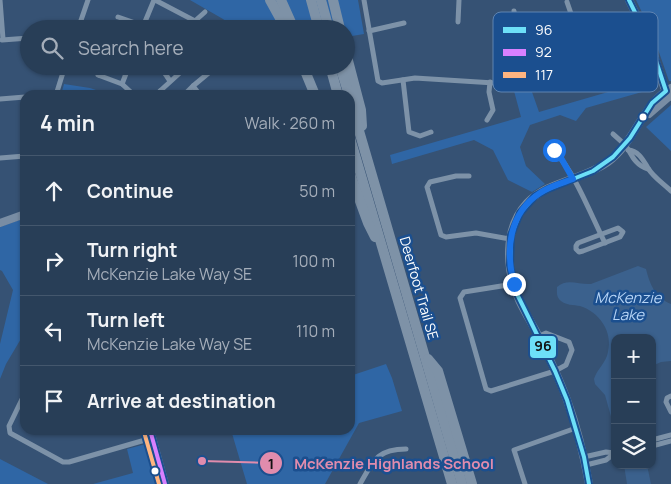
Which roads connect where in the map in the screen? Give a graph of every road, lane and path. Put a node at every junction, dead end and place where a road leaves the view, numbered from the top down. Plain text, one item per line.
1 (0, 0) edge
2 (88, 0) edge
3 (155, 0) edge
4 (270, 0) edge
5 (282, 0) edge
6 (310, 0) edge
7 (321, 0) edge
8 (333, 0) edge
9 (364, 0) edge
10 (459, 0) edge
11 (629, 0) edge
12 (567, 2) dead end
13 (205, 12) dead end
14 (570, 12) edge
15 (635, 12) edge
16 (118, 17) dead end
17 (81, 20) edge
18 (126, 20) edge
19 (146, 20) edge
20 (193, 20) edge
21 (196, 20) edge
22 (281, 20) edge
23 (290, 20) edge
24 (316, 20) edge
25 (327, 20) edge
26 (338, 20) edge
27 (458, 22) dead end
28 (404, 23) dead end
29 (369, 30) junction
30 (20, 39) edge
31 (2, 40) edge
32 (658, 64) edge
33 (62, 75) edge
34 (98, 75) dead end
35 (126, 75) edge
36 (166, 75) edge
37 (178, 75) edge
38 (206, 75) edge
39 (307, 75) edge
40 (313, 75) edge
41 (332, 75) edge
42 (342, 75) edge
43 (352, 75) edge
44 (403, 80) junction
45 (170, 82) junction
46 (490, 82) junction
47 (493, 82) edge
48 (122, 84) junction
49 (193, 86) junction
50 (58, 90) edge
51 (129, 90) edge
52 (163, 90) edge
53 (189, 90) edge
54 (196, 90) edge
55 (313, 90) edge
56 (319, 90) edge
57 (337, 90) edge
58 (347, 90) edge
59 (669, 93) edge
60 (20, 97) edge
61 (0, 99) edge
62 (355, 117) edge
63 (487, 120) dead end
64 (431, 132) dead end
65 (613, 134) dead end
66 (362, 140) junction
67 (626, 148) junction
68 (554, 150) dead end
69 (355, 155) edge
70 (20, 156) edge
71 (0, 158) edge
72 (469, 176) dead end
73 (573, 179) junction
74 (355, 188) edge
75 (671, 191) edge
76 (20, 216) edge
77 (0, 223) edge
78 (601, 234) junction
79 (510, 239) junction
80 (606, 243) junction
81 (385, 255) junction
82 (514, 284) junction
83 (539, 336) junction
84 (424, 355) junction
85 (555, 370) junction
86 (671, 396) edge
87 (20, 403) edge
88 (671, 412) edge
89 (576, 428) junction
90 (148, 435) edge
91 (151, 435) edge
92 (671, 435) edge
93 (656, 439) edge
94 (671, 441) edge
95 (656, 445) edge
96 (406, 449) dead end
97 (611, 453) edge
98 (585, 461) junction
99 (451, 483) edge
100 (166, 484) edge
101 (360, 484) edge
102 (462, 484) edge
103 (472, 484) edge
104 (525, 484) edge
105 (589, 484) edge

1 - 31 street
2 - 17 street
3 - 19 street
3 - 20 street
4 - 22 highway
5 - 23 highway
6 - 24 highway
7 - 25 highway
8 - 26 highway
9 - 29 street
10 - 27 street
11 - 15 street
12 - 14 street
13 - 21 street
16 - 18 street
28 - 29 street
29 - 44 street
30 - 31 street
32 - 59 street
33 - 50 street
34 - 48 street
35 - 48 street
36 - 45 street
37 - 45 street
38 - 49 street
39 - 55 highway
40 - 56 highway
41 - 57 highway
42 - 58 highway
43 - 66 highway
44 - 46 street
44 - 64 street
45 - 52 street
46 - 47 street
46 - 63 street
48 - 51 street
49 - 53 street
49 - 54 street
59 - 67 street
60 - 61 street
62 - 66 highway, Deerfoot Trail SE
65 - 67 street
66 - 84 highway, Deerfoot Trail SE
67 - 73 street
67 - 75 street
68 - 73 street
69 - 81 highway, Deerfoot Trail SE
70 - 71 street
72 - 79 street
73 - 78 street
73 - 79 street
74 - 81 highway
76 - 77 street
78 - 80 street
78 - 80 street
78 - 80 street
79 - 82 street
81 - 99 highway, Deerfoot Trail SE
82 - 83 street
82 - 85 street
83 - 85 street
83 - 85 street
84 - 102 highway, Deerfoot Trail SE
84 - 103 highway
85 - 89 street
86 - 88 street
87 - 90 street
89 - 98 street
89 - 104 street
91 - 100 street
92 - 93 street
94 - 95 street
96 - 101 street
97 - 98 street
98 - 105 street

